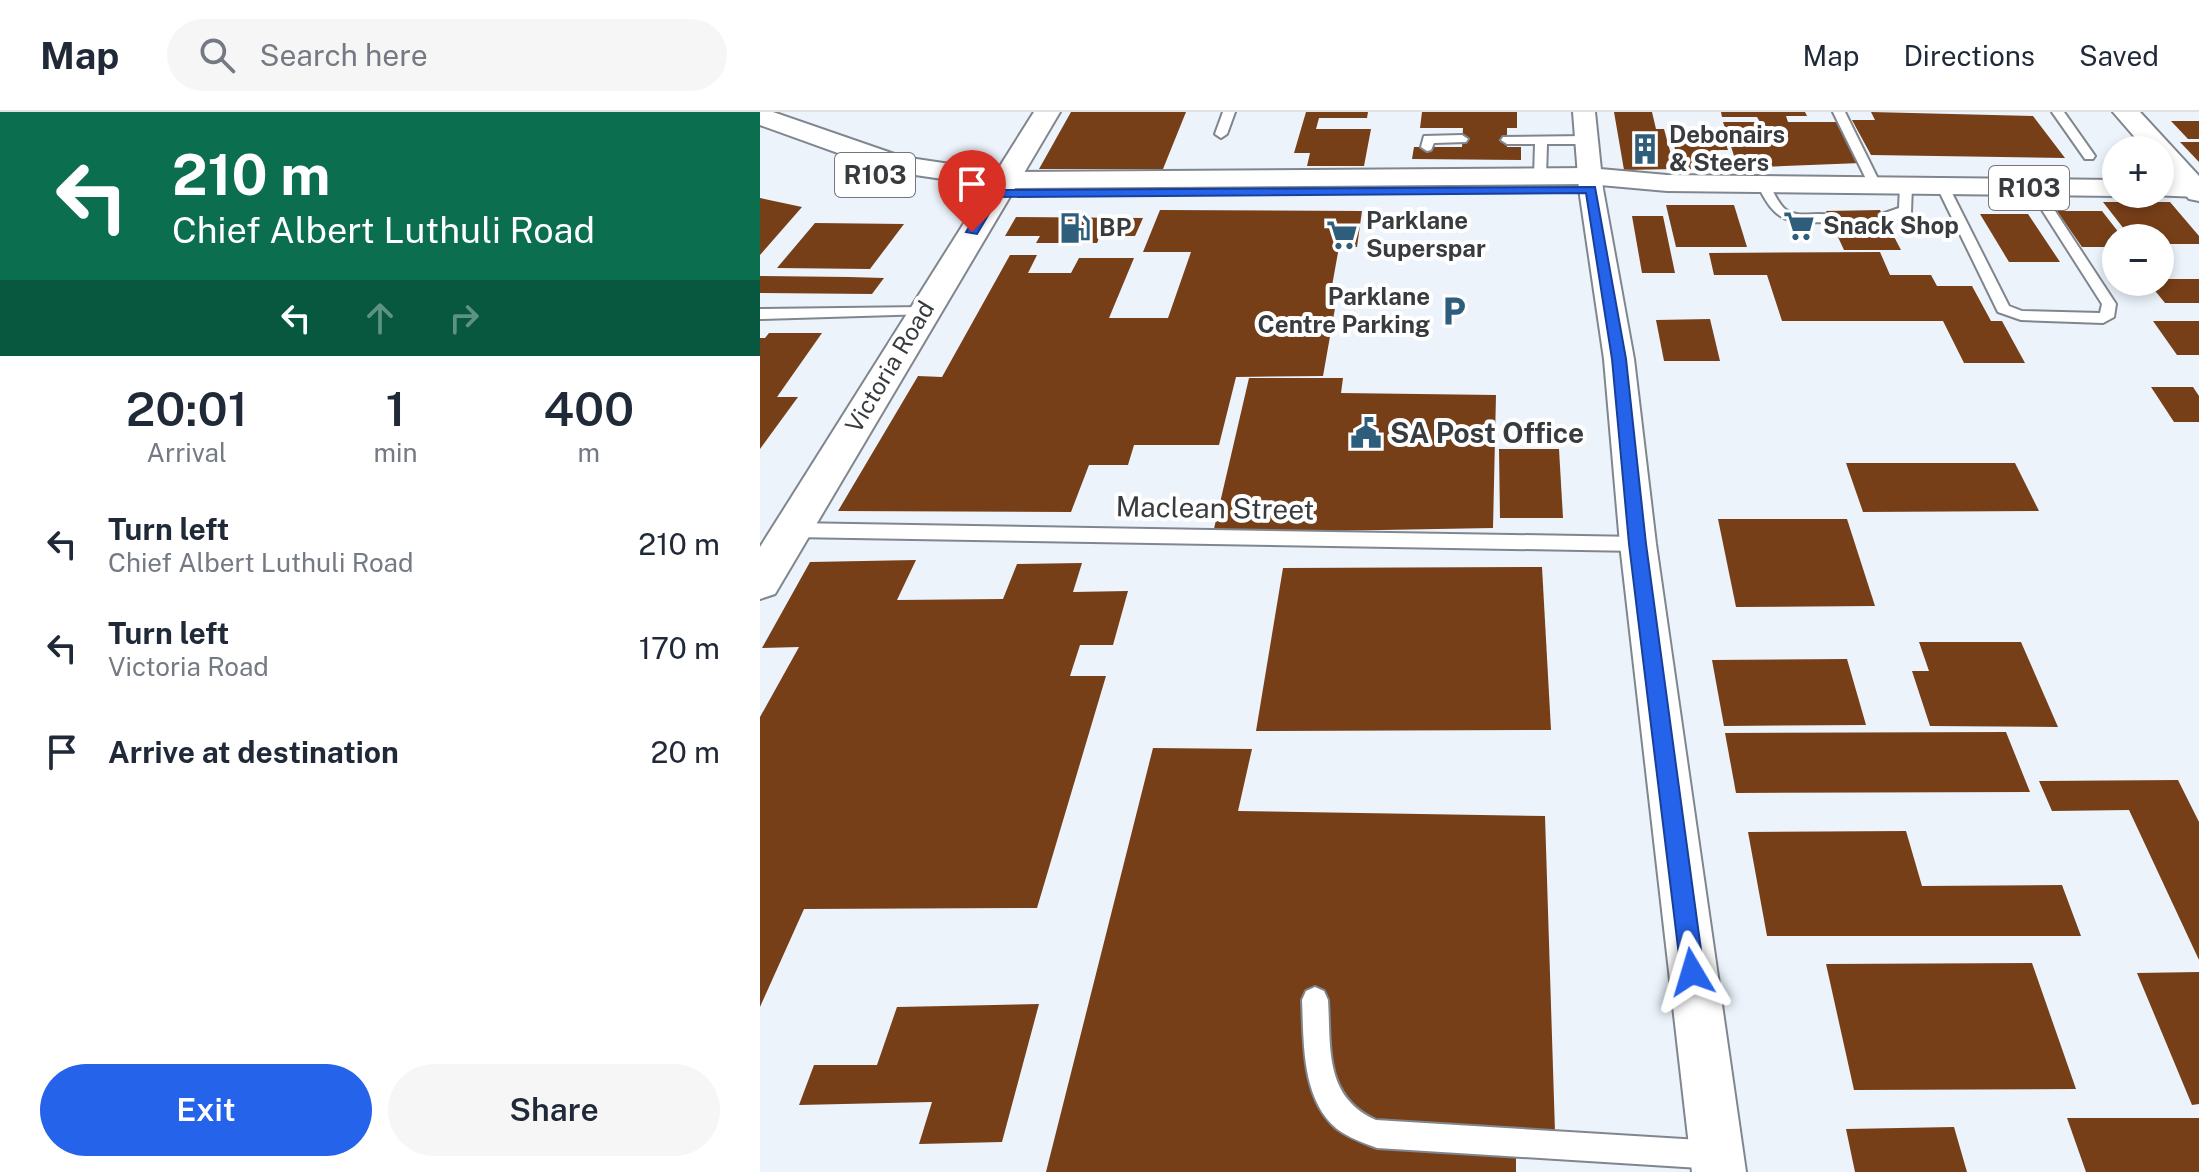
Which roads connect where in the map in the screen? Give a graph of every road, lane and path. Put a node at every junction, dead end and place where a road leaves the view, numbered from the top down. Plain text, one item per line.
1 (1047, 112) edge
2 (1229, 112) edge
3 (1584, 112) edge
4 (1839, 112) edge
5 (2058, 112) edge
6 (2126, 112) edge
7 (764, 124) edge
8 (1221, 134) dead end
9 (1462, 139) dead end
10 (1507, 140) dead end
11 (1541, 140) junction
12 (1587, 140) junction
13 (2089, 156) dead end
14 (1423, 161) junction
15 (1540, 177) junction
16 (1590, 183) junction
17 (1763, 184) junction
18 (1875, 185) junction
19 (1906, 186) junction
20 (1000, 187) junction
21 (1943, 187) junction
22 (2034, 188) junction
23 (2102, 188) edge
24 (2174, 189) edge
25 (2198, 190) edge
26 (1829, 218) dead end
27 (1884, 218) dead end
28 (923, 311) junction
29 (760, 314) edge
30 (792, 530) junction
31 (1638, 544) junction
32 (760, 582) edge
33 (1315, 1000) dead end
34 (1717, 1164) edge

1 - 20 main road, Victoria Road
2 - 8 lane
3 - 12 street
4 - 18 lane
5 - 13 lane
6 - 25 main road
7 - 20 main road, R103
9 - 14 lane
10 - 11 lane
11 - 12 lane
11 - 15 lane
12 - 16 street
14 - 15 main road, R103
14 - 20 main road, R103
15 - 16 main road, R103
16 - 17 main road, R103
16 - 20 main road, R103
16 - 31 street
17 - 18 main road, R103
17 - 26 lane
18 - 19 main road, R103
19 - 21 main road, R103
19 - 27 lane
20 - 28 main road, Victoria Road
21 - 22 main road, R103
21 - 22 lane
22 - 23 main road, R103
24 - 25 main road
28 - 29 lane
28 - 30 main road, Victoria Road
30 - 31 lane, Maclean Street
30 - 32 main road, Victoria Road
31 - 34 street
33 - 34 lane

